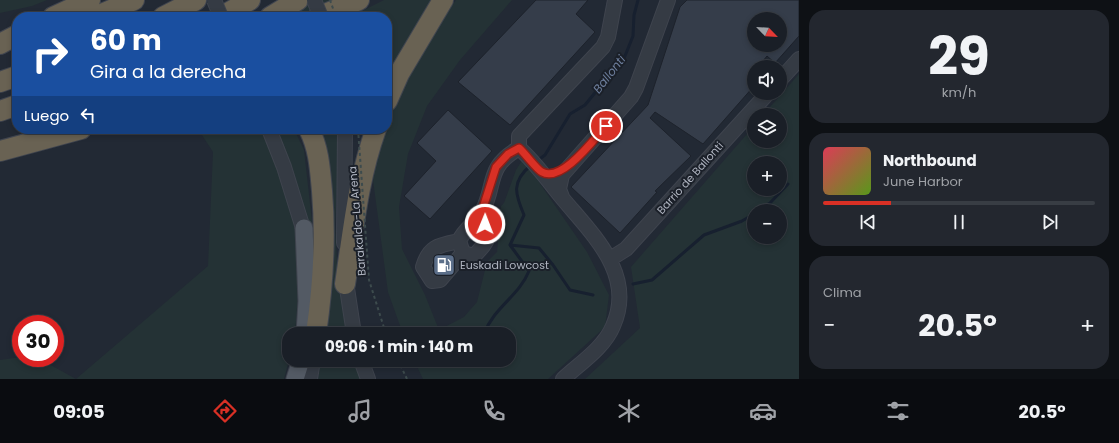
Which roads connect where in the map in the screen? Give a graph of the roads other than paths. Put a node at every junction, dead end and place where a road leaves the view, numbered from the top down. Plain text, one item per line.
1 (90, 0) edge
2 (134, 0) edge
3 (196, 0) edge
4 (214, 0) edge
5 (250, 0) edge
6 (298, 0) edge
7 (314, 0) edge
8 (443, 0) edge
9 (615, 0) edge
10 (668, 0) edge
11 (356, 1) edge
12 (64, 12) edge
13 (106, 12) edge
14 (173, 12) edge
15 (219, 12) edge
16 (230, 12) edge
17 (278, 12) edge
18 (318, 12) edge
19 (331, 12) edge
20 (12, 38) edge
21 (0, 44) edge
22 (12, 45) edge
23 (0, 48) edge
24 (799, 59) edge
25 (787, 72) edge
26 (12, 78) edge
27 (0, 82) edge
28 (392, 90) edge
29 (762, 100) edge
30 (12, 107) edge
31 (0, 111) edge
32 (20, 134) edge
33 (63, 134) edge
34 (271, 134) edge
35 (311, 134) edge
36 (345, 134) edge
37 (374, 134) edge
38 (0, 140) edge
39 (519, 148) junction
40 (0, 151) edge
41 (568, 168) junction
42 (542, 172) junction
43 (562, 197) junction
44 (481, 214) junction
45 (304, 228) junction
46 (610, 259) junction
47 (346, 284) junction
48 (305, 327) edge
49 (316, 327) edge
50 (317, 327) edge
51 (353, 327) edge
52 (299, 367) edge
53 (312, 367) edge
54 (364, 367) edge
55 (295, 379) edge
56 (310, 379) edge
57 (368, 379) edge
58 (563, 379) edge

1 - 12 highway
2 - 13 highway
3 - 14 highway
4 - 15 street, bridge
5 - 16 highway
6 - 17 highway
7 - 18 street, bridge
8 - 28 highway
9 - 39 street
10 - 41 street
11 - 19 highway
20 - 21 highway
22 - 23 highway
24 - 25 street
26 - 27 highway
29 - 46 street, Barrio de Ballonti
30 - 31 highway
32 - 38 highway
33 - 40 highway
34 - 45 street
35 - 50 highway
36 - 47 street
37 - 47 highway
39 - 42 street
39 - 44 street
41 - 42 street
41 - 43 street
42 - 43 street
43 - 46 street
44 - 44 street
45 - 48 main road
45 - 49 street
46 - 58 street
47 - 51 street
52 - 55 main road
53 - 56 street
54 - 57 street

